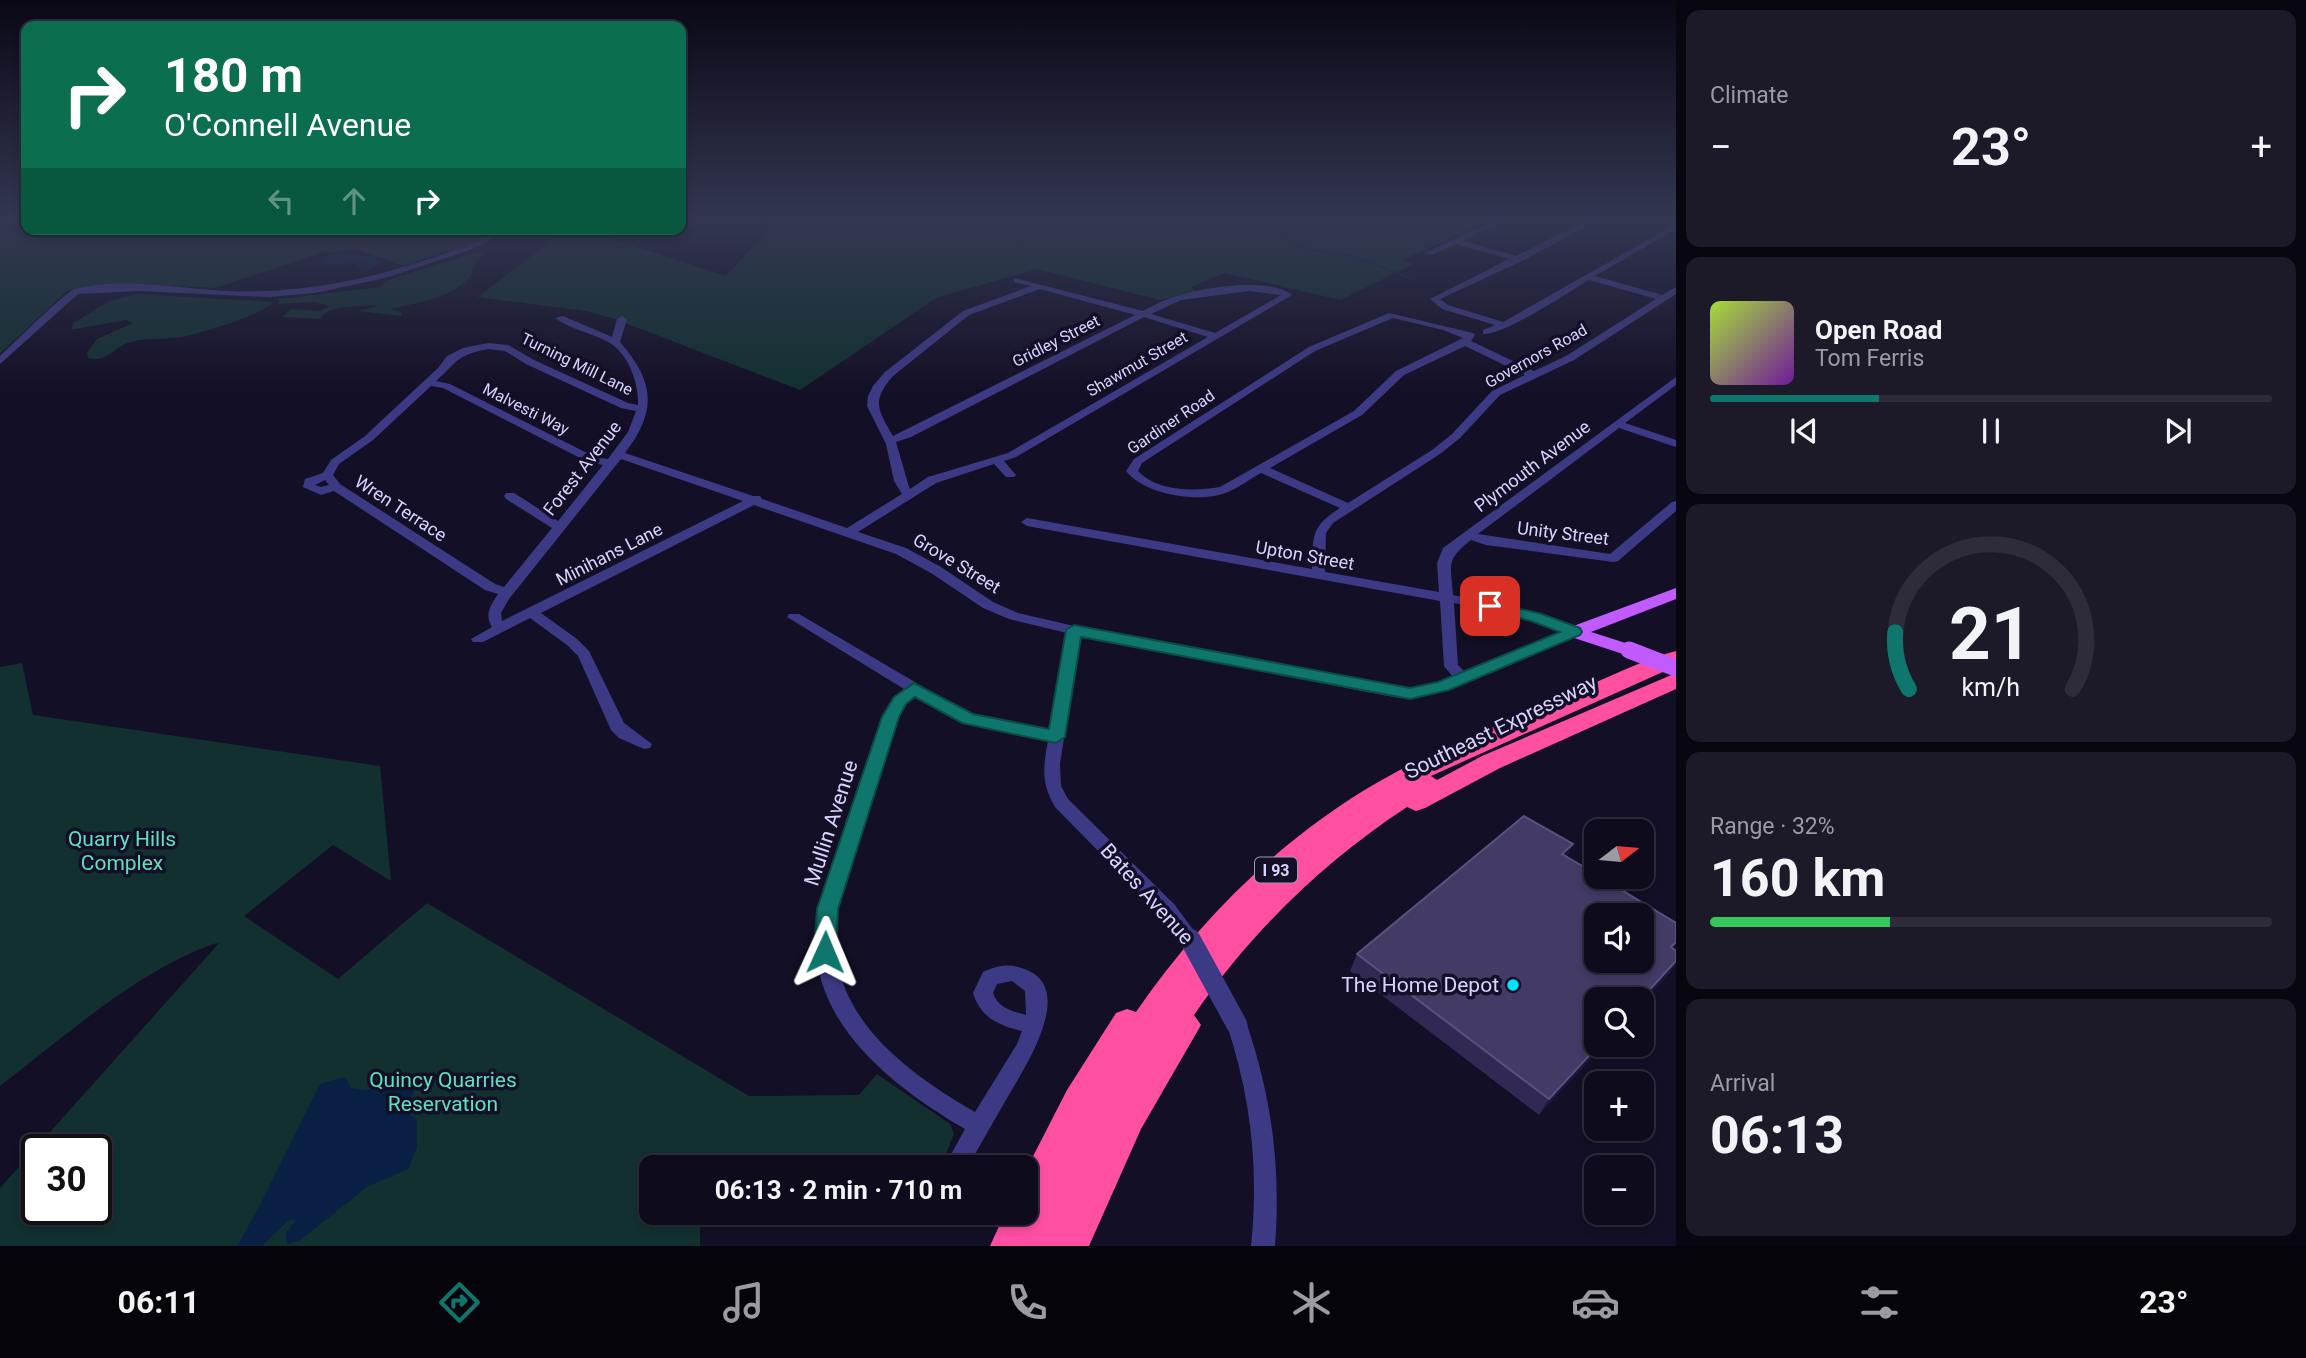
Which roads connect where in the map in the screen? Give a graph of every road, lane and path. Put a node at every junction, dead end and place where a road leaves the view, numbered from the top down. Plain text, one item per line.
1 (382, 276) edge
2 (1485, 276) edge
3 (1588, 277) joint
4 (1017, 280) dead end
5 (1040, 286) junction
6 (1676, 290) edge
7 (89, 291) junction
8 (1285, 292) joint
9 (1664, 298) junction
10 (1142, 313) junction
11 (559, 318) dead end
12 (622, 319) dead end
13 (1504, 325) junction
14 (1486, 332) dead end
15 (1216, 337) junction
16 (1467, 338) junction
17 (615, 342) junction
18 (623, 351) junction
19 (637, 356) dead end
20 (0, 360) edge
21 (0, 370) edge
22 (1531, 374) junction
23 (1676, 380) edge
24 (429, 382) junction
25 (641, 409) junction
26 (1617, 425) junction
27 (889, 441) junction
28 (1676, 444) edge
29 (613, 458) junction
30 (997, 461) junction
31 (1262, 469) junction
32 (327, 475) junction
33 (1010, 475) dead end
34 (336, 487) junction
35 (908, 493) junction
36 (510, 496) dead end
37 (756, 499) junction
38 (1676, 505) edge
39 (1348, 507) junction
40 (1027, 522) dead end
41 (559, 527) junction
42 (850, 532) junction
43 (1468, 536) junction
44 (1318, 575) junction
45 (507, 592) junction
46 (1676, 593) edge
47 (1447, 598) junction
48 (531, 613) junction
49 (1622, 615) junction
50 (794, 617) dead end
51 (501, 628) junction
52 (1074, 630) junction
53 (1574, 632) junction
54 (478, 639) dead end
55 (1676, 646) edge
56 (1629, 650) junction
57 (1676, 658) edge
58 (1676, 669) edge
59 (1463, 678) junction
60 (1676, 680) edge
61 (914, 689) junction
62 (1056, 737) junction
63 (644, 744) dead end
64 (1034, 1026) junction
65 (979, 1126) junction
66 (962, 1155) edge
67 (1038, 1181) edge
68 (1017, 1225) edge
69 (1007, 1246) edge
70 (1025, 1246) edge
71 (1052, 1246) edge
72 (1071, 1246) edge
73 (1264, 1246) edge

1 - 7 street
2 - 13 street
3 - 9 street
3 - 13 street
4 - 5 street
5 - 10 street
5 - 27 street
6 - 9 street, Governors Road
7 - 20 street
7 - 21 street
8 - 10 street, Gridley Street
8 - 15 street, Shawmut Street
9 - 22 street, Governors Road
10 - 15 street
10 - 27 street, Gridley Street
11 - 17 street
12 - 17 street
13 - 14 street
15 - 30 street, Shawmut Street
16 - 22 street
16 - 31 street, Gardiner Road
16 - 31 street, Gardiner Road
17 - 18 street, Forest Avenue
18 - 19 street
18 - 25 street, Forest Avenue
22 - 39 street, Governors Road
23 - 26 street, Plymouth Avenue
24 - 25 street, Turning Mill Lane
24 - 29 street, Malvesti Way
24 - 32 street, Wren Terrace
25 - 29 street, Forest Avenue
26 - 28 street
26 - 43 street, Plymouth Avenue
27 - 35 street
29 - 37 street, Grove Street
29 - 41 street, Forest Avenue
30 - 33 street
30 - 35 street, Shawmut Street
31 - 39 street
32 - 34 street, Wren Terrace
32 - 34 street
34 - 45 street, Wren Terrace
35 - 42 street, Shawmut Street
36 - 41 street
37 - 42 street, Grove Street
37 - 48 street, Minihans Lane
38 - 43 street, Unity Street
39 - 44 street, Governors Road
40 - 44 street, Upton Street
41 - 45 street, Forest Avenue
42 - 52 street, Grove Street
43 - 47 street, Plymouth Avenue
44 - 47 street, Upton Street
45 - 51 street, Forest Avenue
46 - 49 main road
47 - 53 street, Upton Street
47 - 59 street
48 - 51 street, Minihans Lane
48 - 63 street
49 - 53 main road
49 - 56 main road
50 - 61 street
51 - 54 street, Minihans Lane
52 - 59 street, Grove Street
52 - 62 street, Bates Avenue
53 - 56 main road
53 - 59 street
55 - 67 highway, Southeast Expressway / I 93
56 - 58 main road, bridge
57 - 70 highway, I 93
58 - 71 highway, I 93
60 - 72 highway, Southeast Expressway / I 93
61 - 62 street
61 - 65 street, Mullin Avenue
62 - 73 street, Bates Avenue, bridge
64 - 64 street
64 - 65 street
65 - 66 street
68 - 69 highway

